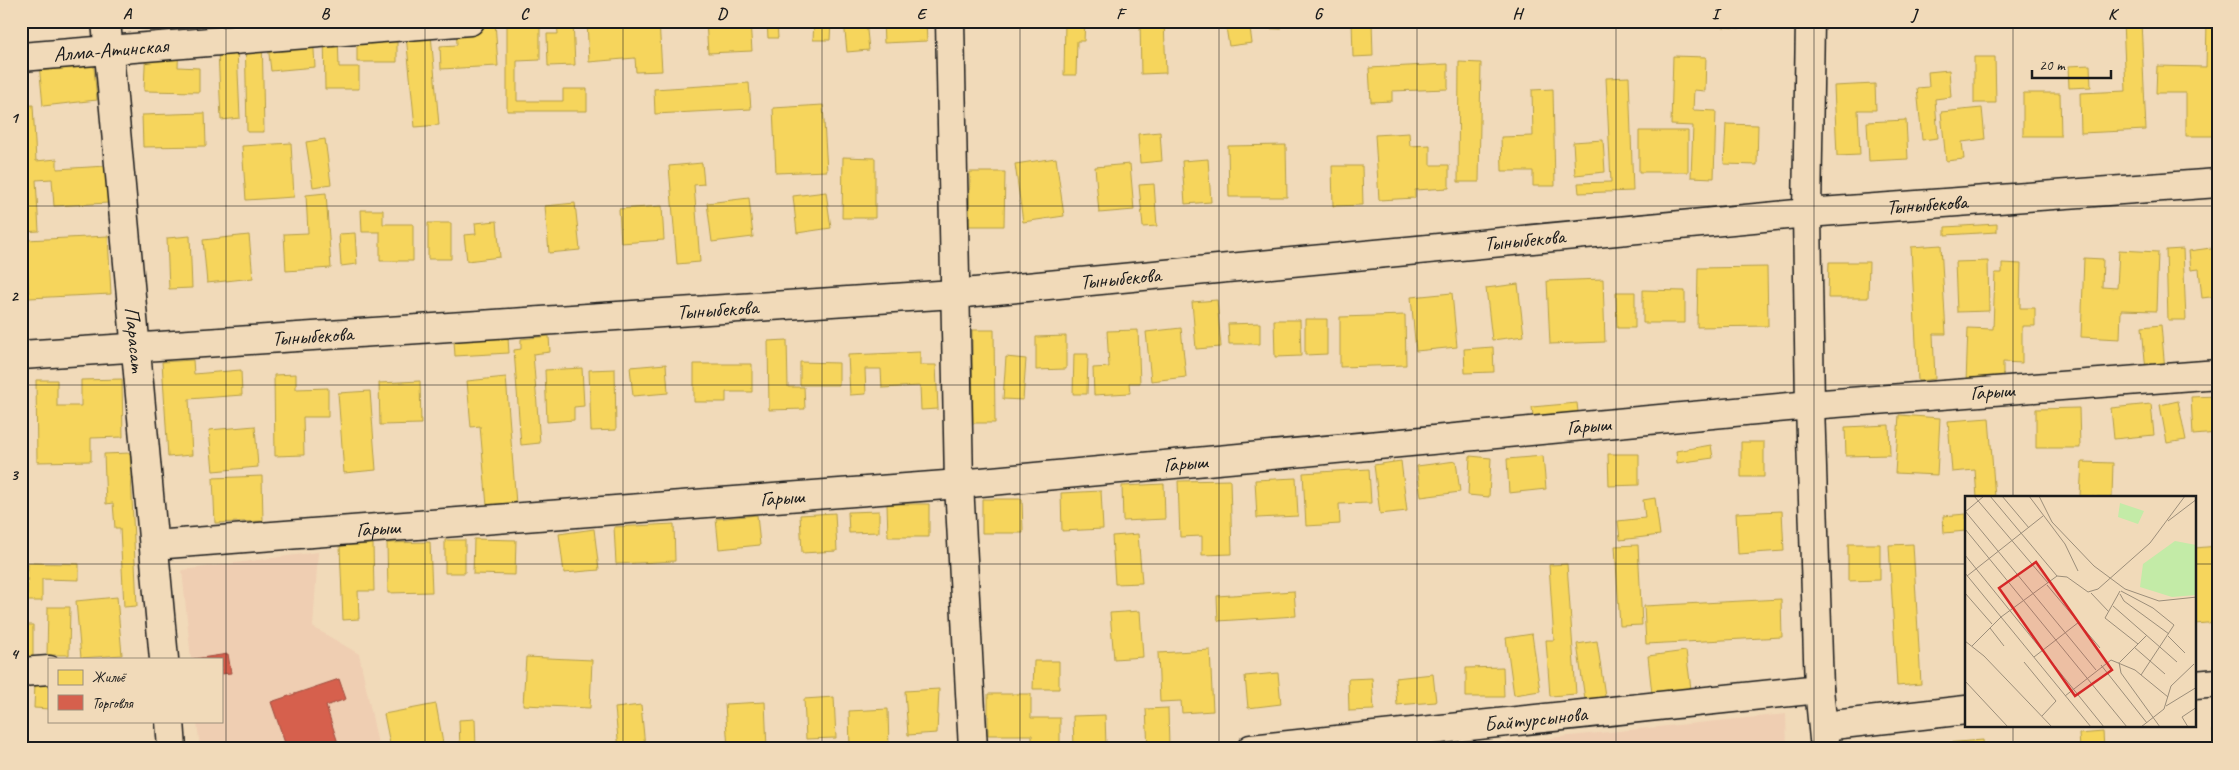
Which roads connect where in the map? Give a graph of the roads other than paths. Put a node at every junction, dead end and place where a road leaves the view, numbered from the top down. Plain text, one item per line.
1 (106, 21) edge
2 (470, 21) edge
3 (950, 21) edge
4 (1810, 21) edge
5 (109, 51) junction
6 (21, 57) edge
7 (2218, 183) edge
8 (1807, 213) junction
9 (954, 294) junction
10 (136, 347) junction
11 (21, 355) edge
12 (2218, 374) edge
13 (1810, 405) junction
14 (959, 484) junction
15 (154, 545) junction
16 (164, 658) edge
17 (48, 670) edge
18 (21, 672) edge
19 (2218, 683) edge
20 (2196, 685) edge
21 (1819, 689) junction
22 (1965, 710) edge
23 (170, 722) edge
24 (1824, 737) edge
25 (172, 749) edge
26 (974, 749) edge
27 (1251, 749) edge

1 - 5 street, Парасат
2 - 5 street, Алма-Атинская
3 - 9 street
4 - 8 street
5 - 6 street, Алма-Атинская
5 - 10 street, Парасат
7 - 8 street, Тыныбекова
8 - 9 street, Тыныбекова
8 - 13 street
9 - 10 street, Тыныбекова
9 - 14 street
10 - 11 street, Тыныбекова
10 - 15 street, Парасат
12 - 13 street, Гарыш
13 - 14 street, Гарыш
13 - 21 street
14 - 15 street, Гарыш
14 - 26 street
15 - 16 street, Парасат
17 - 18 street
19 - 20 street
21 - 24 street
21 - 27 street, Байтурсынова
22 - 24 street
23 - 25 street

